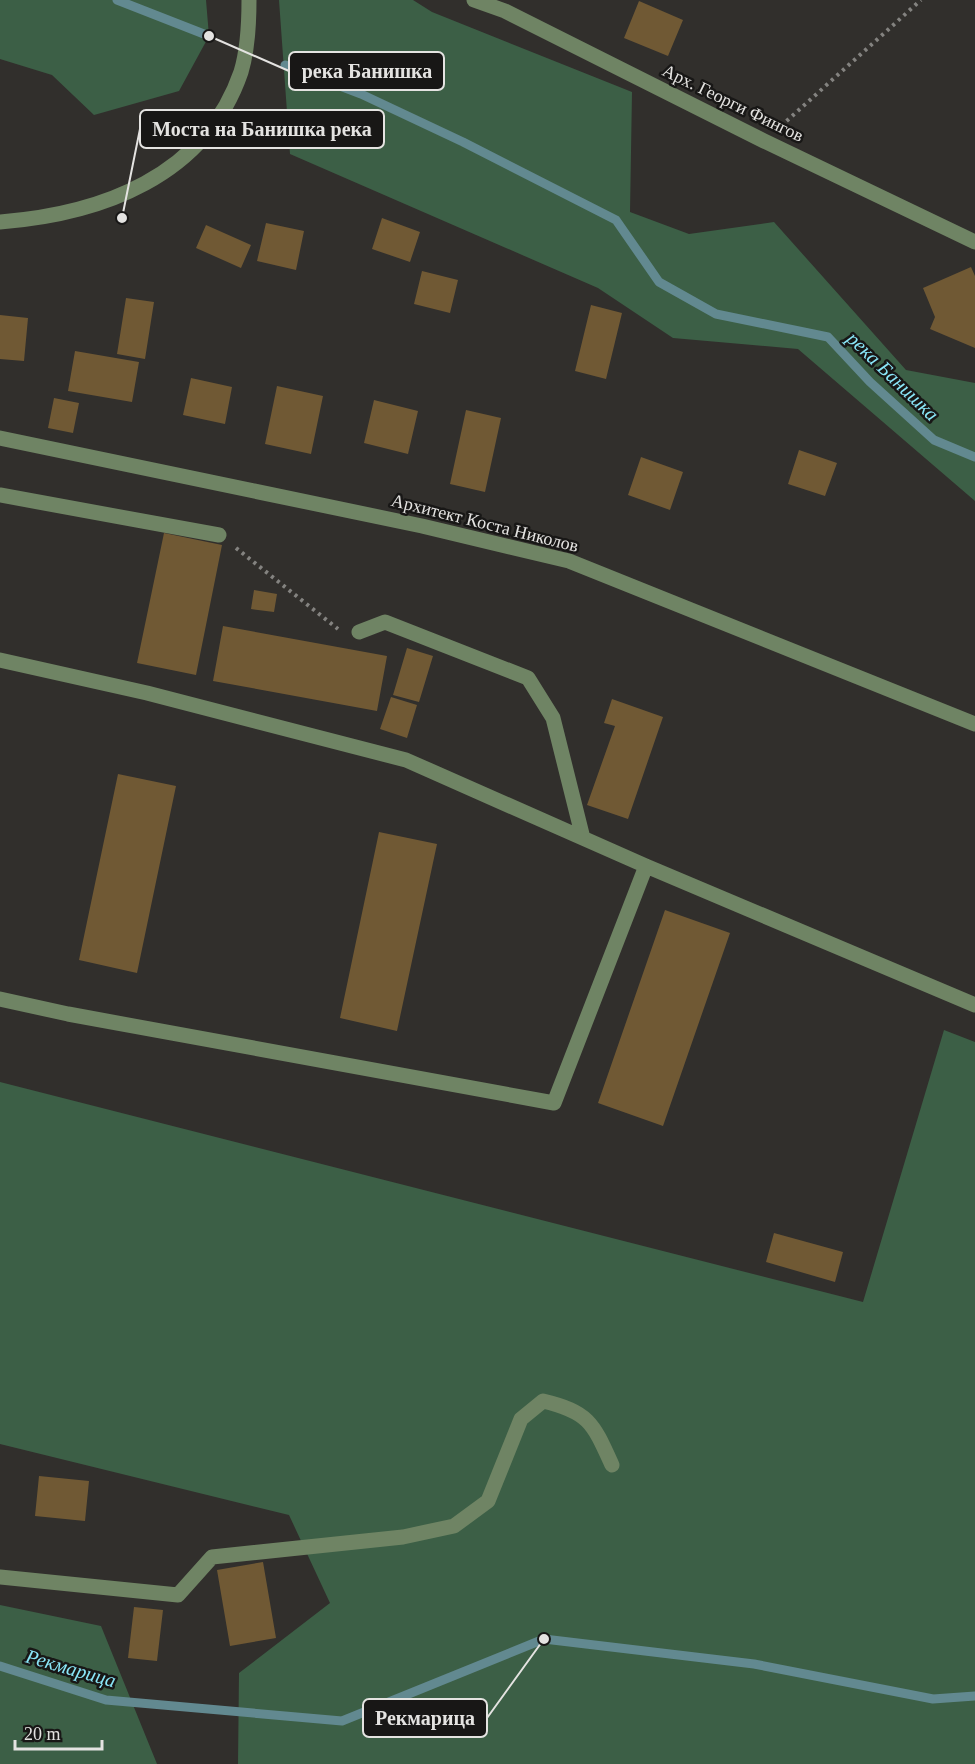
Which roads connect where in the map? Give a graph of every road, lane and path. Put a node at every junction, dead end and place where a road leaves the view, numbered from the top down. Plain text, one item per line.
1 (249, 0) edge
2 (474, 0) edge
3 (921, 0) edge
4 (764, 141) junction
5 (0, 222) edge
6 (975, 242) edge
7 (0, 438) edge
8 (0, 495) edge
9 (219, 535) joint
10 (359, 632) joint
11 (0, 660) edge
12 (975, 724) edge
13 (583, 838) junction
14 (646, 866) junction
15 (0, 999) edge
16 (975, 1005) edge
17 (612, 1465) dead end
18 (0, 1577) edge

1 - 5 street
2 - 4 street, Арх. Георги Фингов
3 - 4 path
4 - 6 street, Арх. Георги Фингов
7 - 12 street, Архитект Коста Николов
8 - 9 street
9 - 10 path
10 - 13 street
11 - 13 street
13 - 14 street
14 - 15 street
14 - 16 street
17 - 18 street

